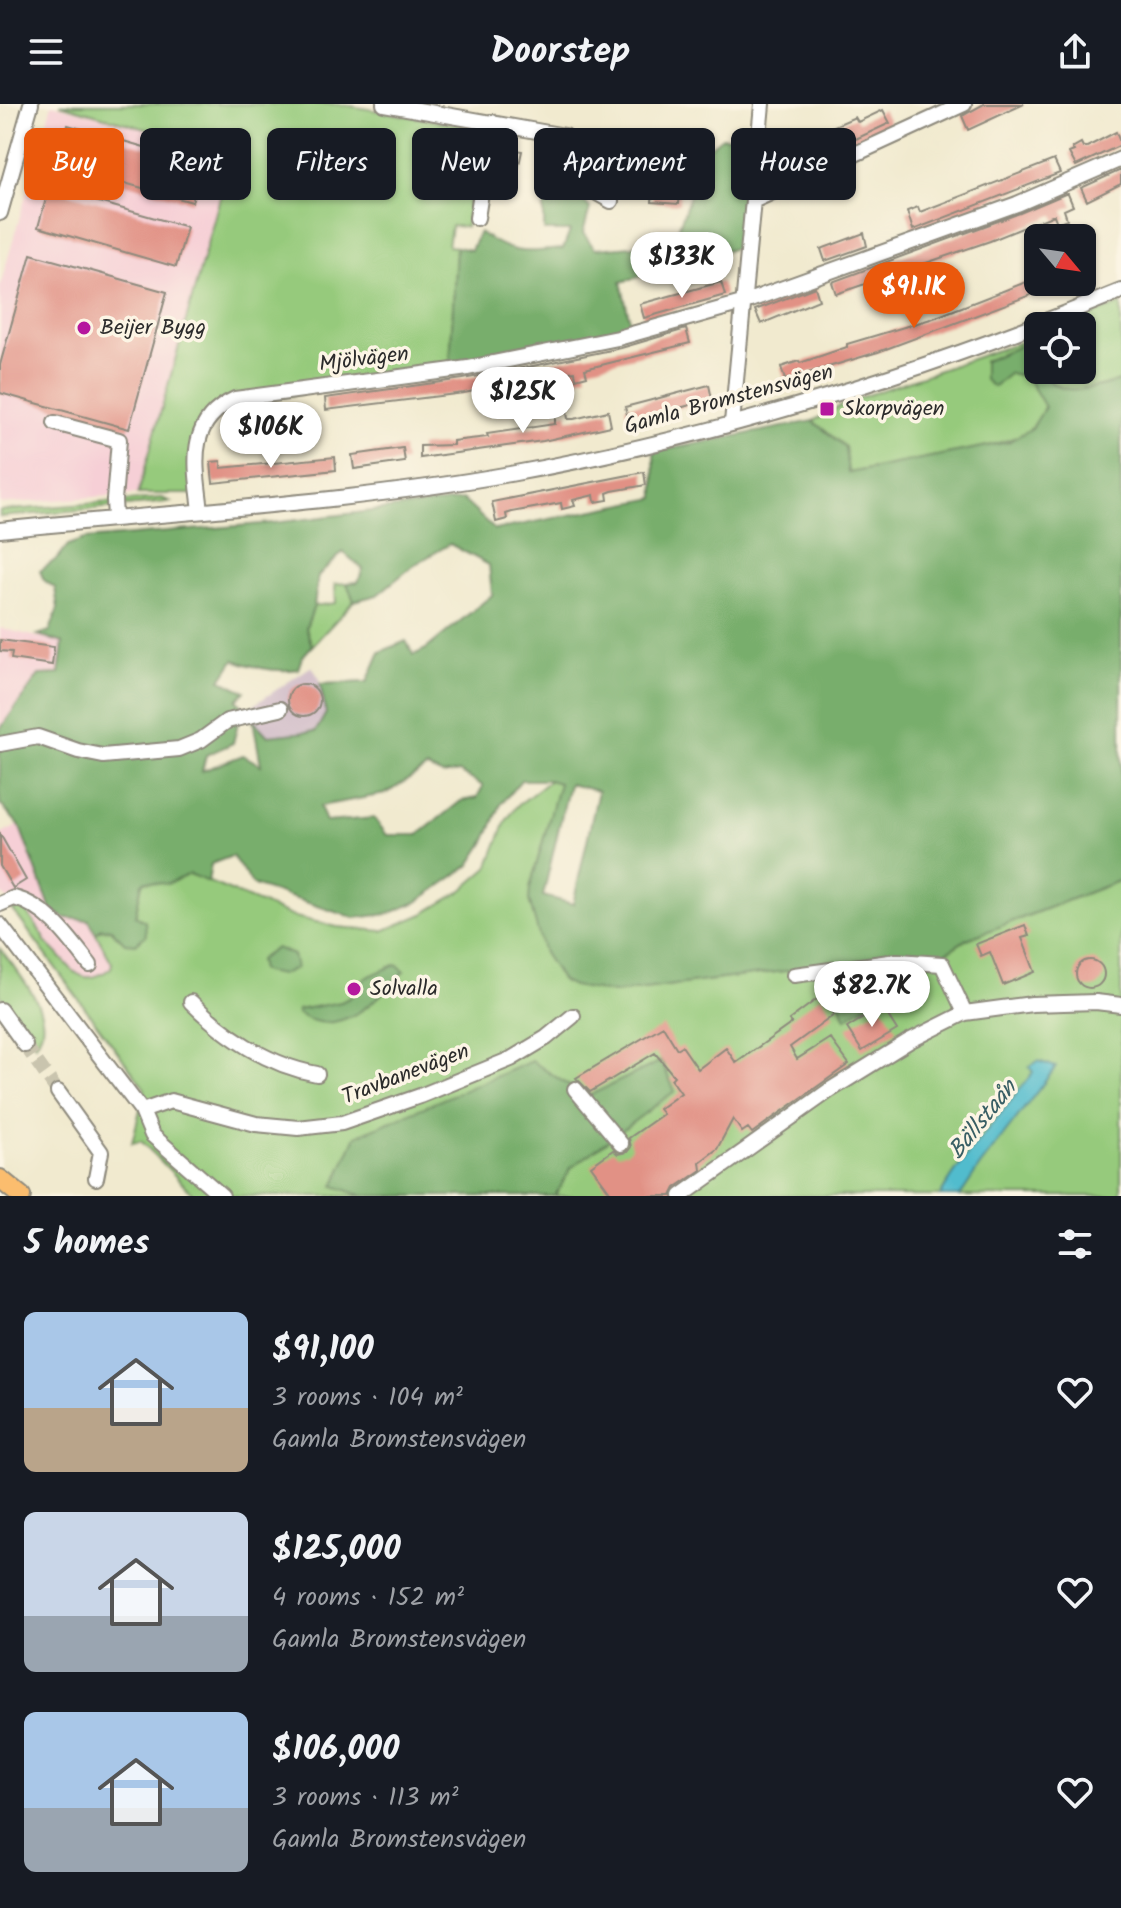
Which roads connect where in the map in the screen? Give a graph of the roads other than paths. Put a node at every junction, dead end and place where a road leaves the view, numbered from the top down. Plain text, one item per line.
1 (31, 104) edge
2 (390, 104) edge
3 (762, 104) edge
4 (964, 104) edge
5 (492, 122) junction
6 (1121, 159) edge
7 (611, 201) dead end
8 (753, 201) junction
9 (0, 213) edge
10 (477, 218) dead end
11 (1121, 291) edge
12 (742, 303) junction
13 (55, 423) dead end
14 (732, 423) junction
15 (201, 511) junction
16 (115, 518) junction
17 (0, 530) edge
18 (280, 709) dead end
19 (0, 744) edge
20 (0, 904) edge
21 (0, 925) edge
22 (90, 965) dead end
23 (794, 975) dead end
24 (191, 1002) dead end
25 (1121, 1005) edge
26 (0, 1010) edge
27 (965, 1013) junction
28 (573, 1016) dead end
29 (25, 1045) tunnel mouth
30 (308, 1059) dead end
31 (294, 1070) junction
32 (317, 1074) dead end
33 (575, 1089) dead end
34 (58, 1092) tunnel mouth
35 (139, 1108) junction
36 (621, 1144) dead end
37 (96, 1178) dead end
38 (0, 1179) edge
39 (21, 1196) edge
40 (222, 1196) edge
41 (681, 1196) edge

1 - 9 street
2 - 5 street
3 - 8 street
4 - 8 street
5 - 7 street
5 - 10 street
6 - 12 street, Mjölvägen
8 - 12 street
11 - 14 street, Gamla Bromstensvägen
12 - 14 street
12 - 15 street, Mjölvägen
13 - 16 street
14 - 15 street, Gamla Bromstensvägen
15 - 16 street, Gamla Bromstensvägen
16 - 17 street, Gamla Bromstensvägen
18 - 19 street
20 - 22 street
21 - 35 street
23 - 27 street
24 - 31 street
25 - 27 street
26 - 29 street
27 - 41 street
28 - 35 street, Travbanevägen
30 - 31 street
31 - 32 street
33 - 36 street
34 - 37 street
35 - 40 street
38 - 39 main road

